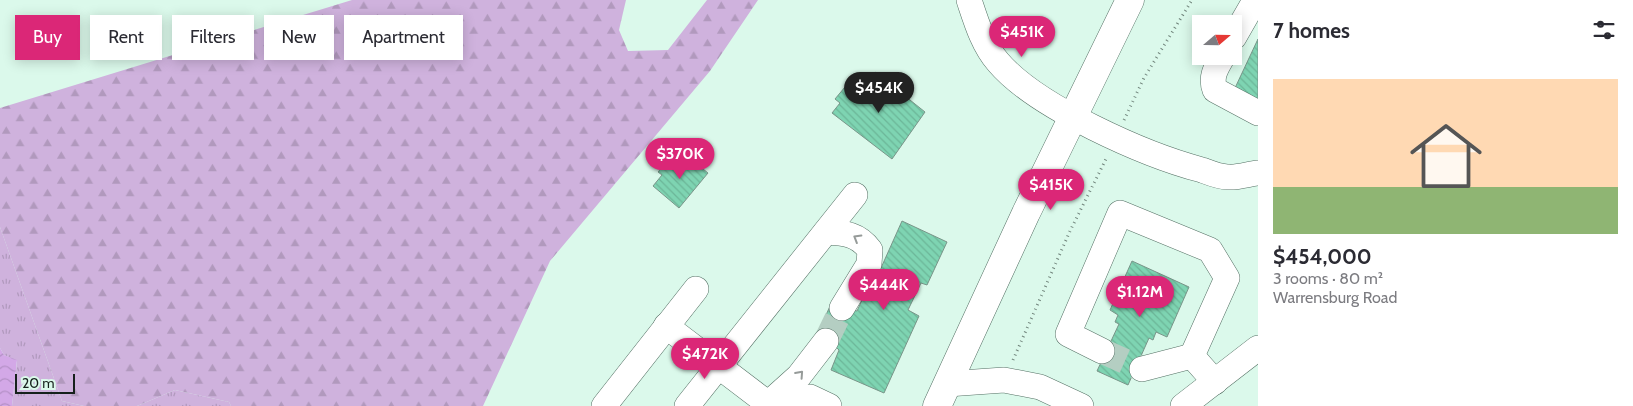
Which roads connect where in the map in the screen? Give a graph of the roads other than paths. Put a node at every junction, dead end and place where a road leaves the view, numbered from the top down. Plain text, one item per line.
1 (969, 0) edge
2 (1130, 0) edge
3 (1258, 2) edge
4 (1242, 23) edge
5 (1218, 65) edge
6 (1258, 113) edge
7 (1073, 117) junction
8 (1258, 173) edge
9 (855, 195) dead end
10 (826, 232) junction
11 (696, 289) dead end
12 (842, 308) tunnel mouth
13 (666, 326) junction
14 (826, 341) tunnel mouth
15 (1258, 348) edge
16 (1102, 351) tunnel mouth
17 (1192, 356) junction
18 (720, 367) junction
19 (1142, 370) tunnel mouth
20 (1215, 382) junction
21 (942, 395) edge
22 (770, 405) edge
23 (604, 406) edge
24 (687, 406) edge
25 (829, 406) edge
26 (1081, 406) edge
27 (1183, 406) edge

1 - 7 street
2 - 7 main road
3 - 4 street
5 - 6 street
7 - 8 street
7 - 21 main road
9 - 10 street
12 -> 10 street
10 - 18 street
11 - 13 street
13 - 18 street
13 - 23 street
22 -> 14 street
15 - 20 street
16 - 17 street
17 - 19 street
17 - 20 street
18 - 22 street
18 - 24 street
20 - 27 street
21 - 26 street
22 - 25 street

